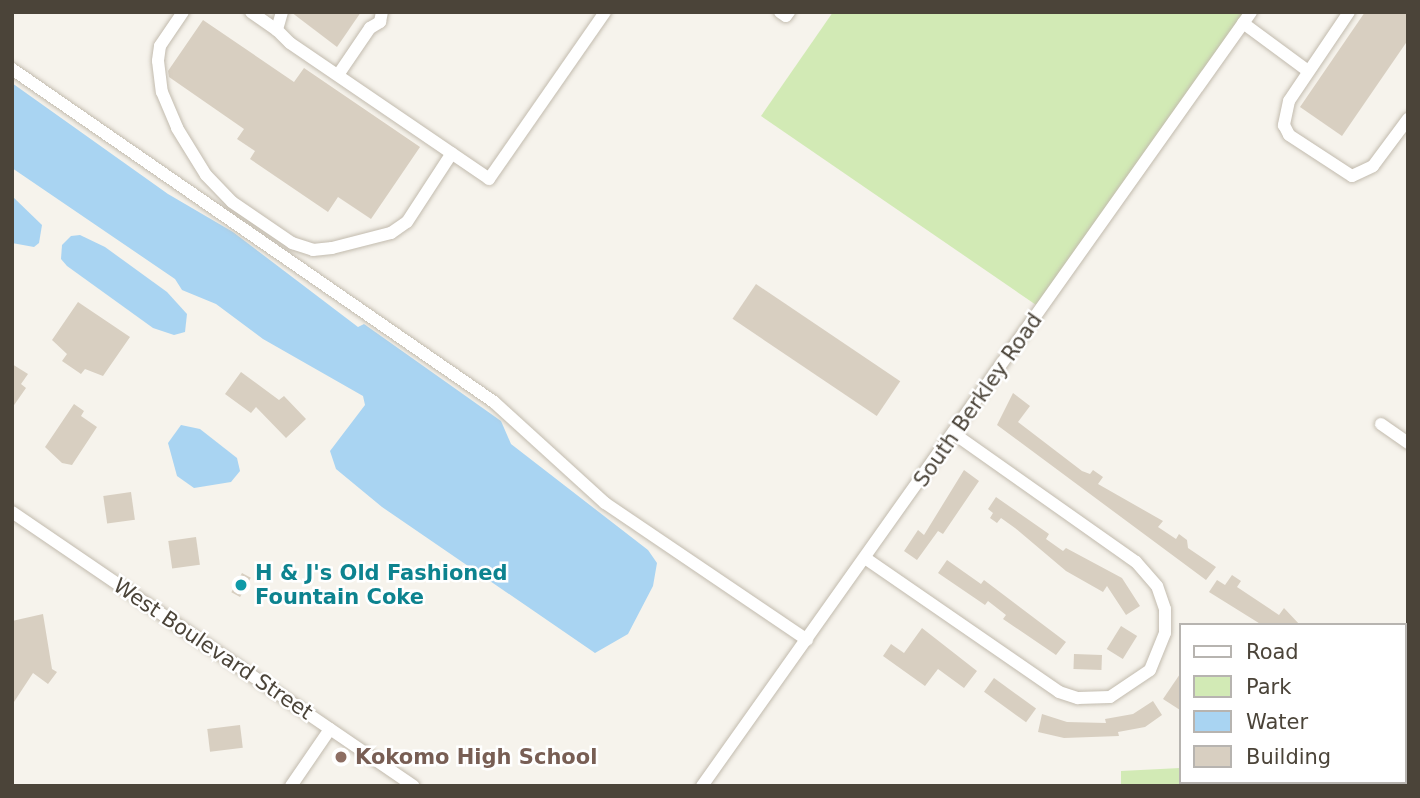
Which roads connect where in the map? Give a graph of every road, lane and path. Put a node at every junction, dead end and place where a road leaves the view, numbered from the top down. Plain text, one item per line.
1 (183, 12) edge
2 (251, 12) edge
3 (282, 12) edge
4 (382, 12) edge
5 (605, 12) edge
6 (780, 12) edge
7 (789, 12) edge
8 (1251, 12) edge
9 (1349, 12) edge
10 (1243, 23) junction
11 (277, 30) junction
12 (12, 69) edge
13 (1308, 71) junction
14 (338, 75) junction
15 (1408, 119) edge
16 (452, 153) junction
17 (1381, 424) dead end
18 (953, 433) junction
19 (1408, 443) edge
20 (12, 512) edge
21 (865, 558) junction
22 (1165, 626) junction
23 (1178, 626) edge
24 (807, 640) junction
25 (330, 729) junction
26 (291, 786) edge
27 (414, 786) edge
28 (702, 786) edge

1 - 16 street
2 - 11 street
3 - 11 street
4 - 14 street
5 - 16 street
6 - 7 street
8 - 10 street, South Berkley Road
9 - 13 street
10 - 13 street
10 - 18 street, South Berkley Road
11 - 14 street
12 - 24 street
13 - 15 street
14 - 16 street
17 - 19 street
18 - 21 street, South Berkley Road
18 - 22 street
20 - 25 street, West Boulevard Street
21 - 22 street
21 - 24 street, South Berkley Road
22 - 23 street
24 - 28 street, South Berkley Road
25 - 26 street
25 - 27 street, West Boulevard Street

